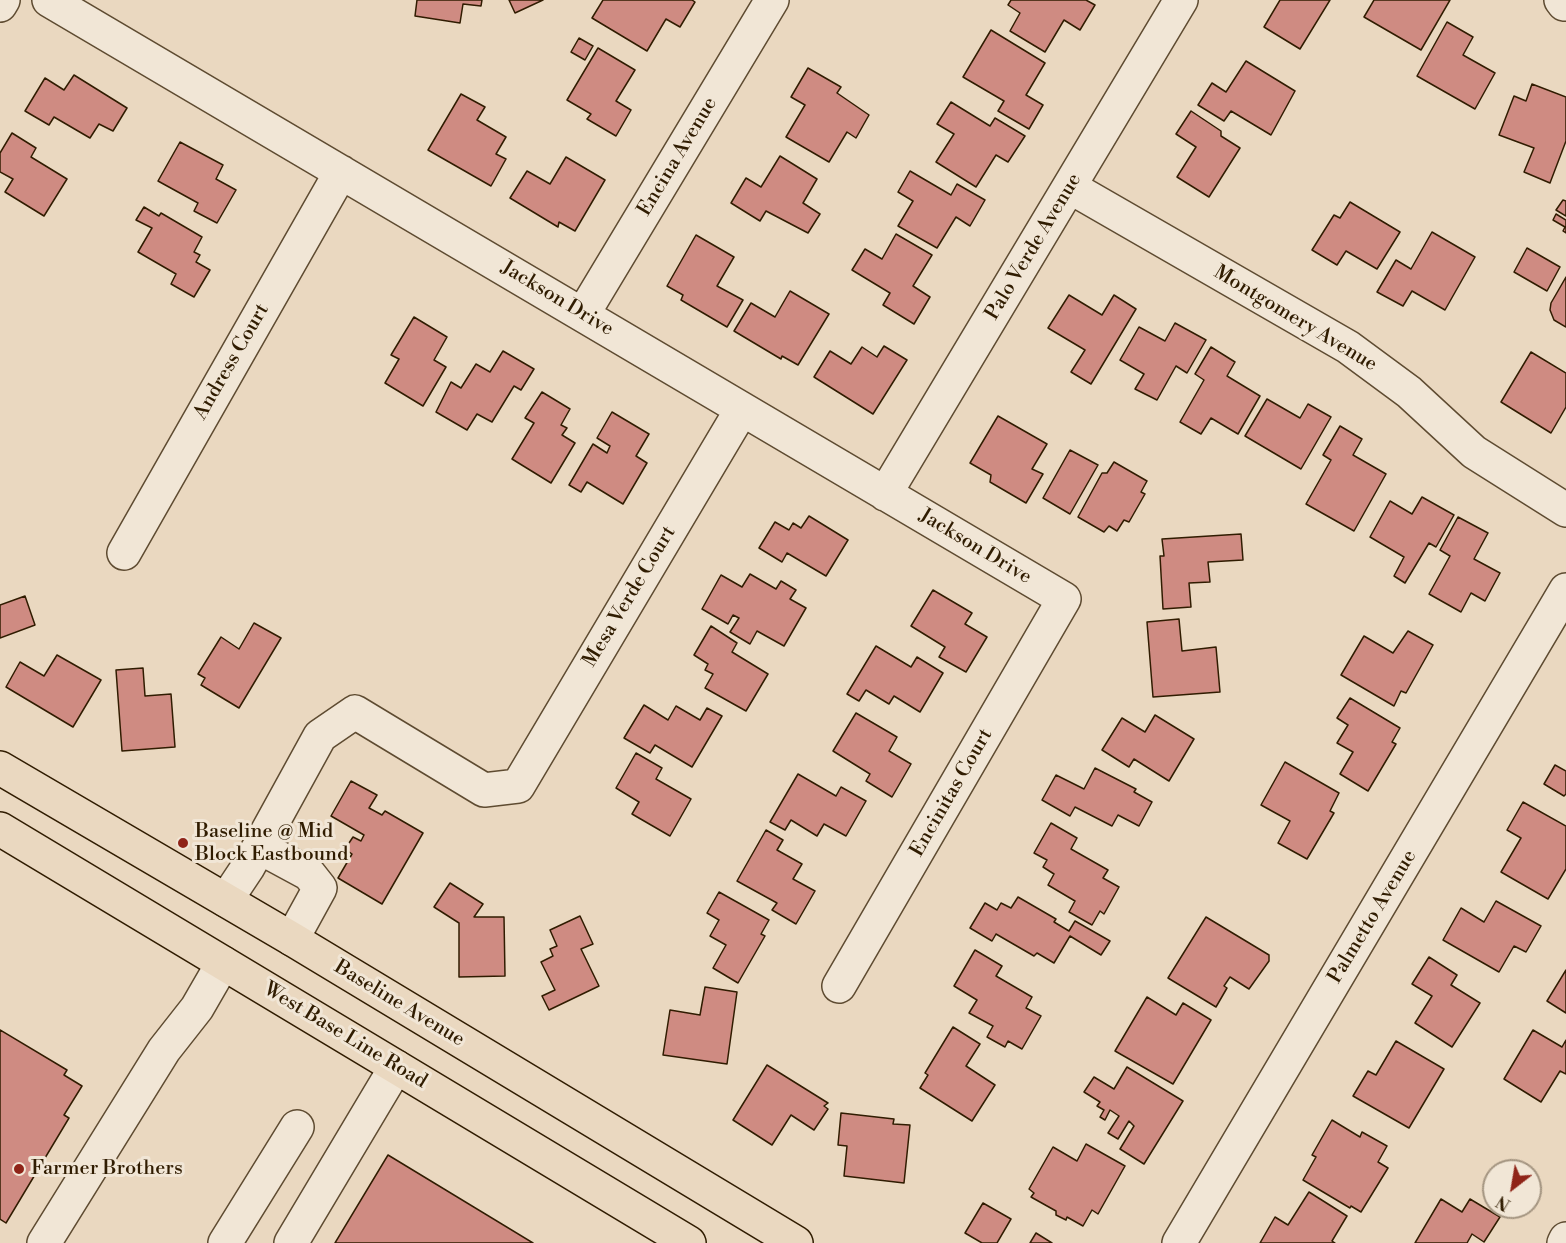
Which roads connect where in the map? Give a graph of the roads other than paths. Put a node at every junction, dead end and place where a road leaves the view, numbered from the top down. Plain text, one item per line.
1 (3, 0) edge
2 (50, 0) edge
3 (772, 0) edge
4 (1181, 0) edge
5 (0, 5) edge
6 (341, 172) junction
7 (1070, 187) junction
8 (583, 314) junction
9 (742, 409) junction
10 (885, 494) junction
11 (1566, 510) edge
12 (124, 553) dead end
13 (1566, 590) edge
14 (1064, 599) joint
15 (0, 768) edge
16 (0, 828) edge
17 (259, 847) junction
18 (226, 900) junction
19 (292, 939) junction
20 (223, 963) junction
21 (839, 986) dead end
22 (396, 1067) junction
23 (297, 1127) dead end
24 (1566, 1239) edge
25 (44, 1243) edge
26 (225, 1243) edge
27 (291, 1243) edge
28 (689, 1243) edge
29 (796, 1243) edge
30 (1179, 1243) edge
31 (1564, 1243) edge

1 - 5 street
2 - 6 street, Jackson Drive
3 - 8 street, Encina Avenue
4 - 7 street, Palo Verde Avenue
6 - 8 street, Jackson Drive
6 - 12 street, Andress Court
7 - 10 street, Palo Verde Avenue
7 - 11 street, Montgomery Avenue
8 - 9 street, Jackson Drive
9 - 10 street, Jackson Drive
9 - 17 street, Mesa Verde Court
10 - 14 street, Jackson Drive
13 - 30 street, Palmetto Avenue
14 - 21 street, Encinitas Court
15 - 18 main road, Baseline Avenue
16 - 20 main road, West Base Line Road
17 - 18 street
17 - 19 street
18 - 19 main road, Baseline Avenue
19 - 29 main road, Baseline Avenue
20 - 22 main road, West Base Line Road
20 - 25 street
22 - 27 street
22 - 28 main road, West Base Line Road
23 - 26 street
24 - 31 street

